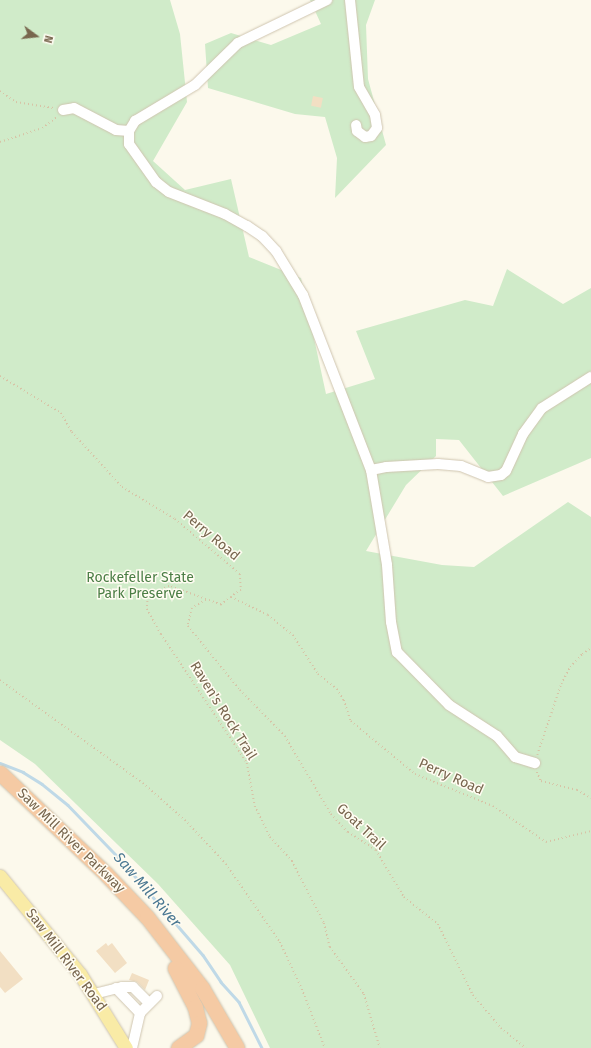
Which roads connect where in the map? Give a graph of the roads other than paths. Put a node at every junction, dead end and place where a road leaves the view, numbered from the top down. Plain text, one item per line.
1 (350, 0) edge
2 (323, 1) edge
3 (63, 110) road end
4 (356, 125) dead end
5 (129, 131) junction
6 (591, 377) edge
7 (370, 470) junction
8 (535, 763) road end
9 (0, 774) edge
10 (0, 788) edge
11 (0, 876) edge
12 (175, 968) junction
13 (116, 988) junction
14 (94, 994) junction
15 (157, 996) dead end
16 (149, 1003) junction
17 (140, 1013) junction
18 (126, 1048) edge
19 (132, 1048) edge
20 (178, 1048) edge
21 (225, 1048) edge
22 (237, 1048) edge

1 - 4 lane
2 - 5 lane
3 - 5 lane
5 - 7 lane
6 - 7 lane
7 - 8 lane
9 - 22 highway, Saw Mill River Parkway
10 - 12 highway, Saw Mill River Parkway
11 - 14 main road, Saw Mill River Road
12 - 20 highway
12 - 21 highway, Saw Mill River Parkway
13 - 14 lane
13 - 16 lane
13 - 17 lane
14 - 18 main road, Saw Mill River Road
15 - 16 lane
16 - 17 lane
17 - 19 lane

